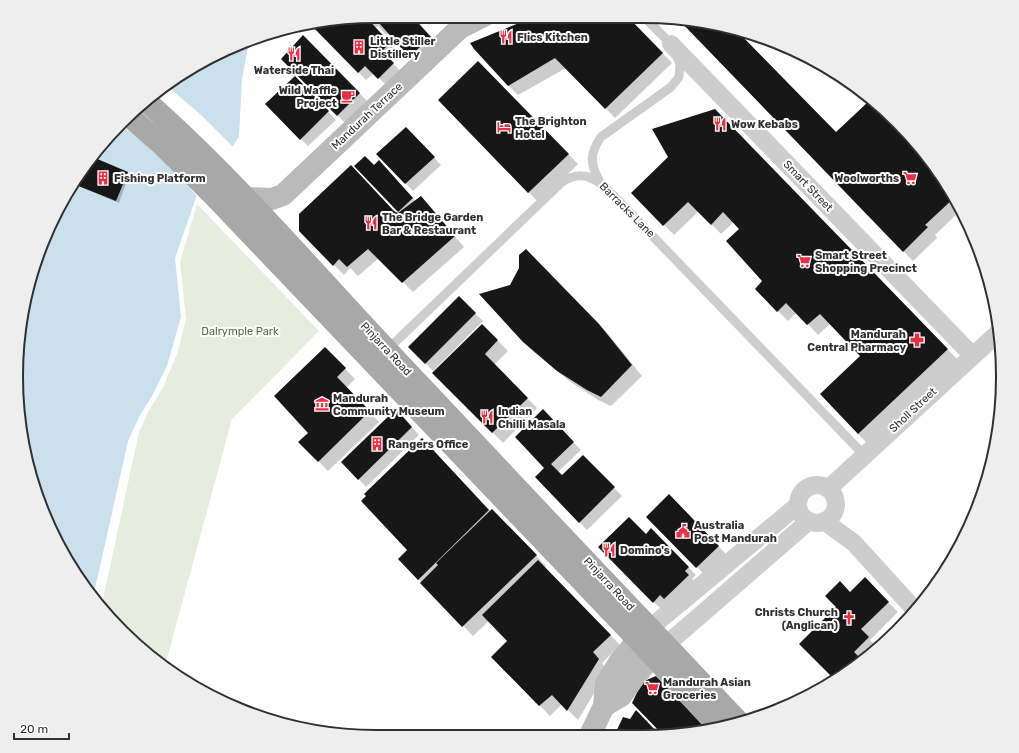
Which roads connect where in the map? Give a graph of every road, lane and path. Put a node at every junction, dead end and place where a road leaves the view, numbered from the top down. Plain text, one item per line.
1 (470, 23) edge
2 (650, 23) edge
3 (671, 44) junction
4 (150, 105) edge
5 (134, 120) edge
6 (600, 182) junction
7 (222, 189) junction
8 (244, 198) junction
9 (994, 337) edge
10 (972, 356) junction
11 (380, 357) junction
12 (864, 455) junction
13 (832, 497) junction
14 (798, 505) junction
15 (816, 522) junction
16 (854, 543) junction
17 (911, 606) edge
18 (644, 634) junction
19 (659, 651) junction
20 (604, 706) junction
21 (734, 718) edge
22 (715, 722) edge
23 (592, 730) edge

1 - 8 street, Mandurah Terrace
2 - 3 lane, Smart Street
3 - 6 lane
3 - 10 street, Smart Street
4 - 7 main road, Pinjarra Road
5 - 7 main road, Pinjarra Road
6 - 11 lane, Barracks Lane
6 - 12 lane, Barracks Lane
7 - 8 main road, Pinjarra Road
7 - 11 main road, Pinjarra Road
8 - 11 main road, Pinjarra Road
9 - 10 street, Sholl Street
10 - 12 street, Sholl Street
11 - 18 main road, Pinjarra Road
12 - 13 street, Sholl Street
13 - 14 street
13 - 15 street
13 - 16 street
14 - 15 street
14 - 18 street
15 - 16 street
15 - 19 street
16 - 17 street
18 - 19 main road, Pinjarra Road
18 - 20 street
19 - 20 street
19 - 21 main road, Pinjarra Road
19 - 22 main road, Pinjarra Road
20 - 23 street

